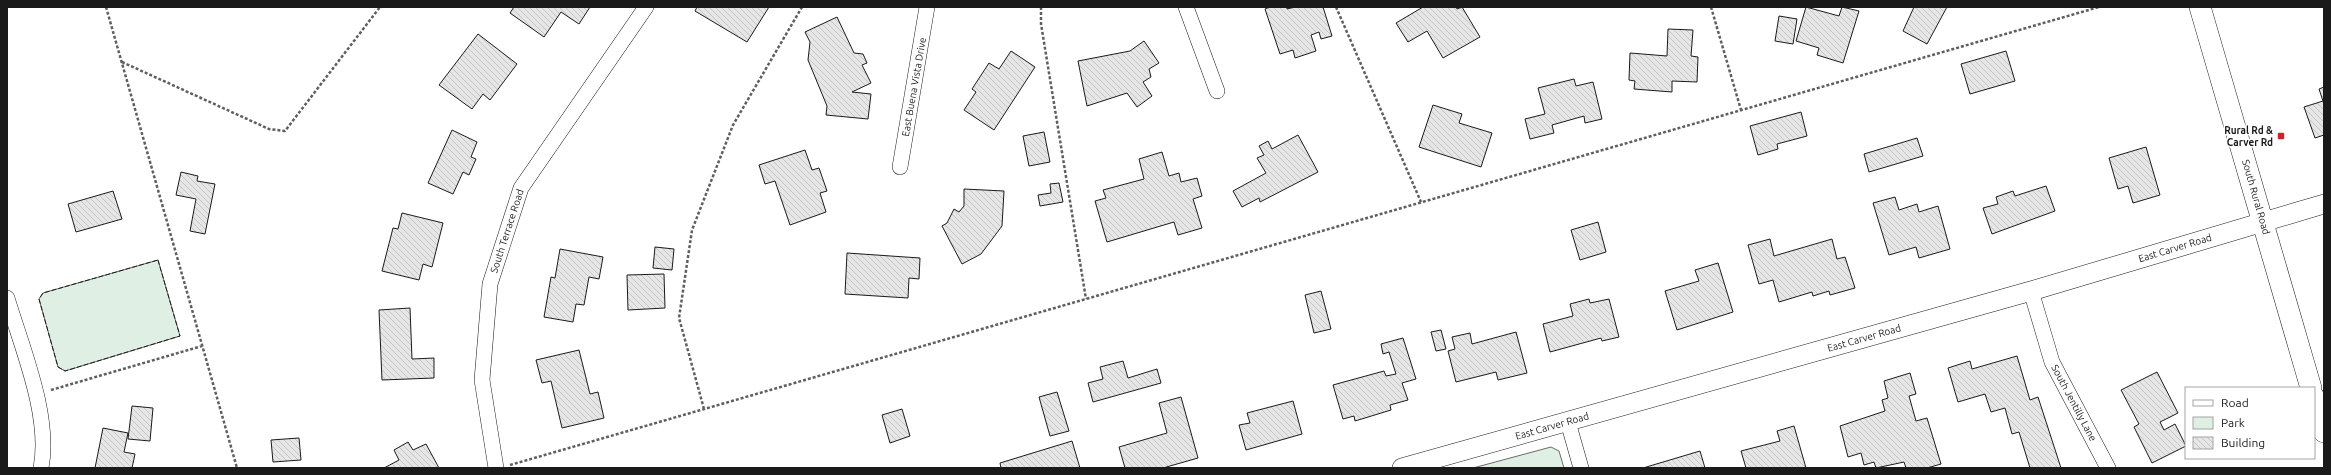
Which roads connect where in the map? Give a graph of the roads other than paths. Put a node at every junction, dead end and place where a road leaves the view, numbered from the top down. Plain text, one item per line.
1 (646, 7) edge
2 (927, 7) edge
3 (1186, 7) edge
4 (2200, 7) edge
5 (1217, 90) dead end
6 (900, 167) dead end
7 (2324, 204) edge
8 (2263, 222) junction
9 (2031, 291) junction
10 (7, 298) edge
11 (2311, 387) edge
12 (2315, 400) edge
13 (1568, 422) junction
14 (2324, 432) edge
15 (501, 467) edge
16 (41, 468) edge
17 (1402, 468) edge
18 (1581, 468) edge
19 (2108, 468) edge

1 - 15 street, South Terrace Road
2 - 6 street, East Buena Vista Drive
3 - 5 street
4 - 8 main road, South Rural Road
7 - 8 street, East Carver Road
8 - 9 street, East Carver Road
8 - 11 main road, South Rural Road
9 - 13 street, East Carver Road
9 - 19 street, South Jentilly Lane
10 - 16 street
12 - 14 main road
13 - 17 street, East Carver Road
13 - 18 street

